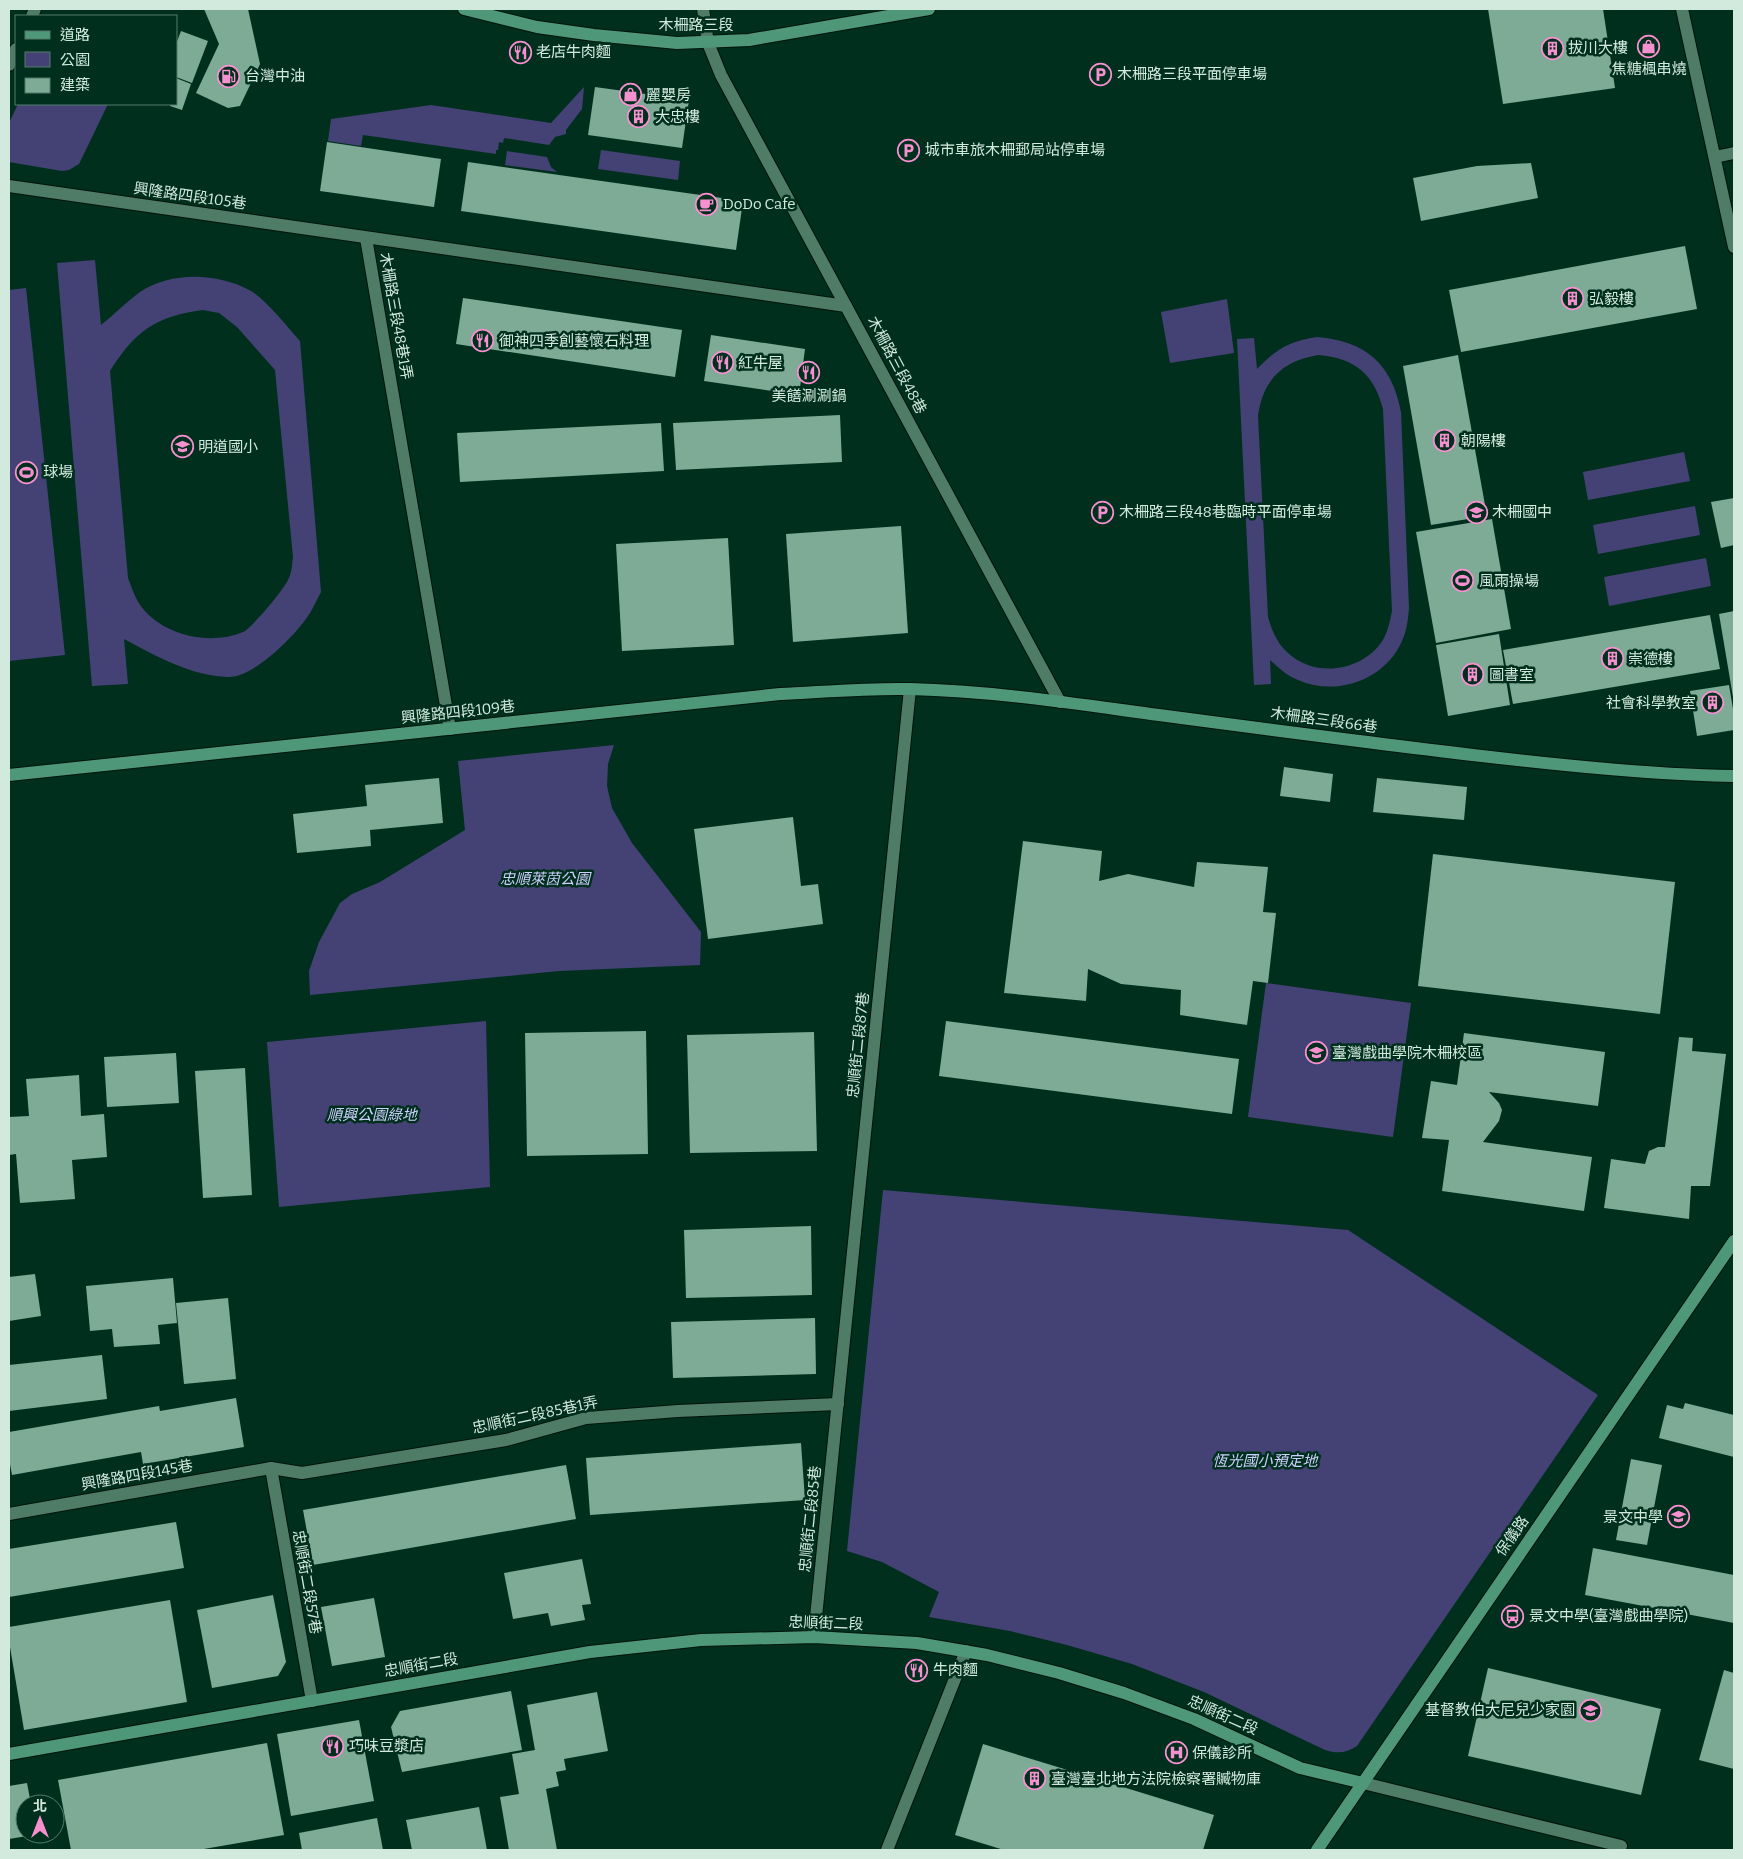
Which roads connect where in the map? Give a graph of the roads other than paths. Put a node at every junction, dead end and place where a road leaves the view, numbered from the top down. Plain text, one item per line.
1 (464, 9) edge
2 (703, 9) edge
3 (929, 9) edge
4 (1682, 9) edge
5 (708, 43) junction
6 (15, 51) edge
7 (9, 65) edge
8 (1734, 153) edge
9 (1715, 157) junction
10 (9, 186) edge
11 (366, 238) junction
12 (1734, 247) edge
13 (846, 306) junction
14 (910, 689) junction
15 (1060, 702) junction
16 (450, 729) junction
17 (9, 775) edge
18 (1734, 776) edge
19 (1734, 1241) edge
20 (838, 1404) junction
21 (271, 1468) junction
22 (9, 1514) edge
23 (814, 1637) junction
24 (966, 1651) junction
25 (312, 1701) junction
26 (9, 1754) edge
27 (1362, 1783) junction
28 (1621, 1846) dead end
29 (887, 1850) edge
30 (1316, 1850) edge

1 - 5 street, 木柵路三段
2 - 5 street, 木柵路三段48巷
3 - 5 street, 木柵路三段
4 - 9 street
5 - 13 street, 木柵路三段48巷
6 - 7 street
8 - 9 street
9 - 12 street
10 - 11 street, 興隆路四段105巷
11 - 13 street, 木柵路三段48巷1弄
11 - 16 street, 木柵路三段48巷1弄
13 - 15 street, 木柵路三段48巷
14 - 15 street, 木柵路三段66巷
14 - 16 street, 興隆路四段109巷
14 - 20 street, 忠順街二段87巷
15 - 18 street, 木柵路三段66巷
16 - 17 street, 興隆路四段109巷
19 - 27 street, 保儀路
20 - 21 street, 忠順街二段85巷1弄
20 - 23 street, 忠順街二段85巷
21 - 22 street, 興隆路四段145巷
21 - 25 street, 忠順街二段57巷
23 - 24 street, 忠順街二段
23 - 25 street, 忠順街二段
24 - 27 street, 忠順街二段
24 - 29 street
25 - 26 street, 忠順街二段
27 - 28 street, 忠順街二段
27 - 30 street, 保儀路

